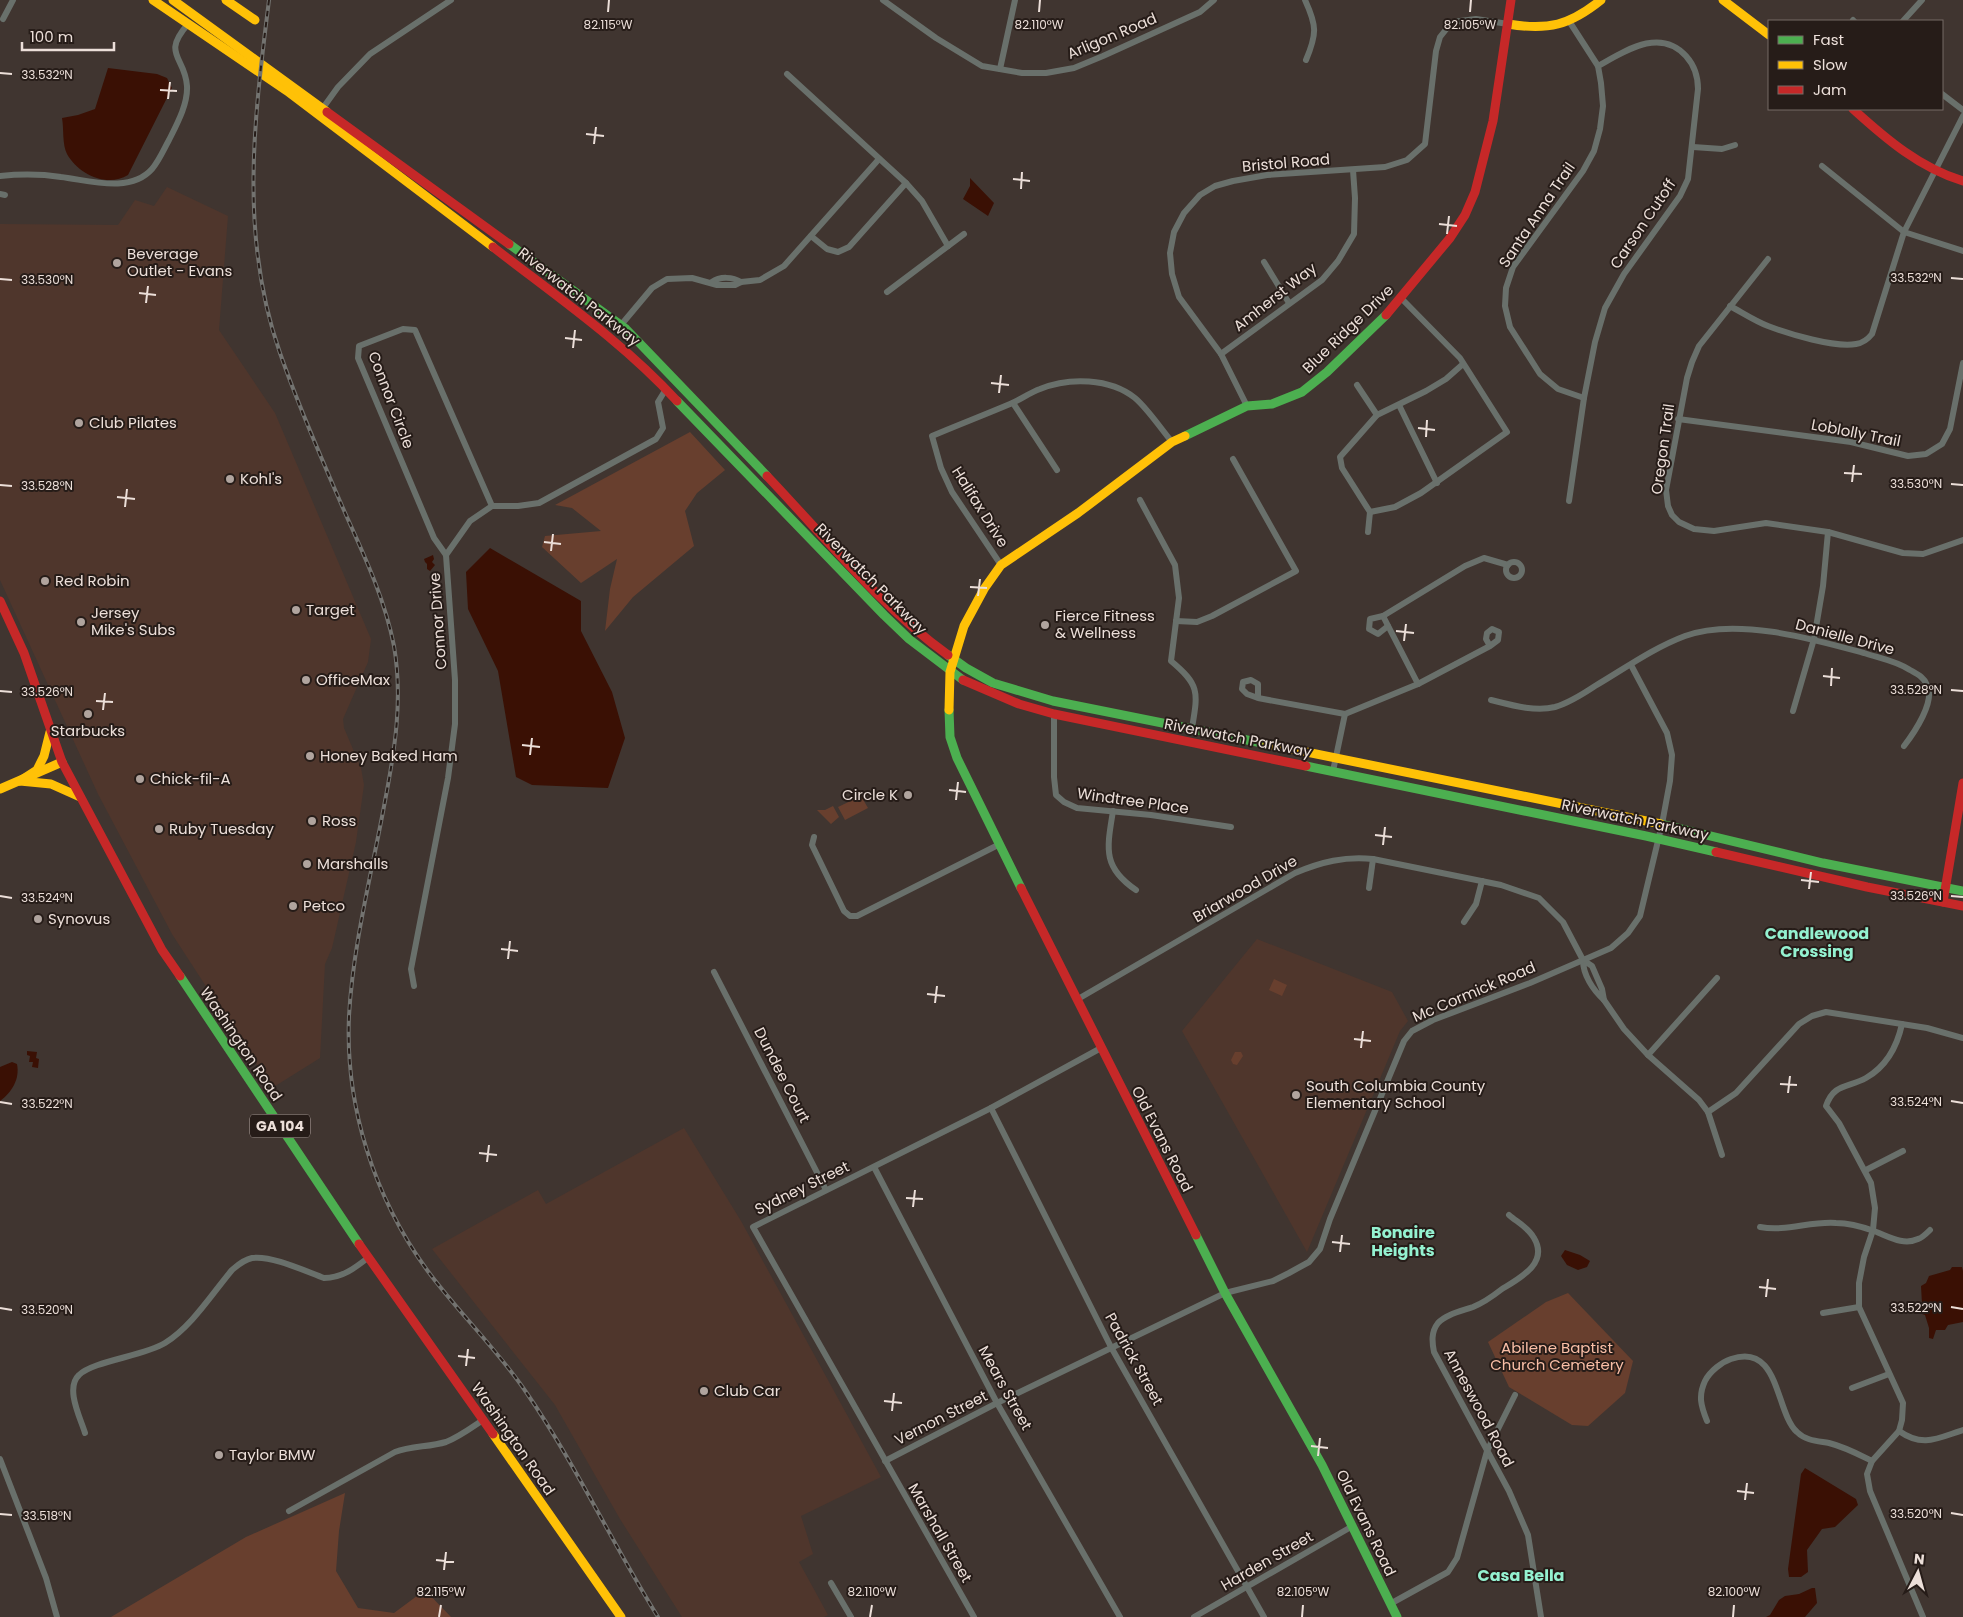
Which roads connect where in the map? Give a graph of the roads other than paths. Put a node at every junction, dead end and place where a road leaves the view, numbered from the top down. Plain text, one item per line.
1 (14, 0) edge
2 (153, 0) edge
3 (174, 0) edge
4 (226, 0) edge
5 (450, 0) edge
6 (884, 0) edge
7 (1015, 0) edge
8 (1214, 0) edge
9 (1305, 0) edge
10 (1512, 0) edge
11 (1601, 0) edge
12 (1723, 0) edge
13 (1922, 0) edge
14 (3, 19) dead end
15 (255, 20) dead end
16 (1904, 20) edge
17 (1569, 21) junction
18 (188, 24) junction
19 (1508, 24) junction
20 (1768, 34) edge
21 (1306, 60) dead end
22 (1598, 66) junction
23 (1000, 69) junction
24 (787, 74) dead end
25 (286, 86) junction
26 (1943, 95) edge
27 (1854, 110) edge
28 (1963, 110) edge
29 (321, 111) junction
30 (1963, 116) edge
31 (1735, 146) dead end
32 (1693, 147) junction
33 (879, 159) junction
34 (1822, 166) dead end
35 (1353, 170) junction
36 (1935, 172) junction
37 (0, 176) edge
38 (1963, 181) edge
39 (906, 183) junction
40 (1904, 232) junction
41 (964, 234) dead end
42 (812, 236) junction
43 (948, 246) junction
44 (1963, 251) edge
45 (1768, 259) dead end
46 (1264, 262) dead end
47 (888, 292) dead end
48 (1401, 298) junction
49 (1290, 303) junction
50 (1730, 306) junction
51 (621, 325) junction
52 (1221, 354) junction
53 (1963, 363) edge
54 (1463, 364) junction
55 (1357, 385) dead end
56 (666, 389) junction
57 (1584, 398) junction
58 (1013, 403) junction
59 (1399, 405) junction
60 (1247, 406) junction
61 (1377, 415) junction
62 (1678, 419) junction
63 (1172, 442) junction
64 (1233, 459) dead end
65 (1057, 470) dead end
66 (1437, 483) junction
67 (1140, 500) dead end
68 (1569, 501) dead end
69 (492, 506) junction
70 (1370, 512) junction
71 (1368, 532) dead end
72 (1828, 532) junction
73 (1963, 540) edge
74 (446, 554) junction
75 (1002, 565) junction
76 (1508, 565) dead end
77 (0, 601) edge
78 (1383, 616) junction
79 (1176, 621) junction
80 (1388, 626) junction
81 (1814, 639) junction
82 (1490, 646) dead end
83 (954, 660) junction
84 (1631, 665) junction
85 (950, 672) junction
86 (1418, 684) junction
87 (1258, 698) dead end
88 (1491, 700) dead end
89 (1793, 711) dead end
90 (1054, 714) junction
91 (1345, 714) junction
92 (50, 728) junction
93 (1192, 728) junction
94 (1904, 746) dead end
95 (1336, 758) junction
96 (62, 762) junction
97 (1333, 771) junction
98 (20, 781) junction
99 (1963, 783) edge
100 (0, 789) edge
101 (80, 797) junction
102 (1113, 812) junction
103 (1662, 824) junction
104 (1232, 828) dead end
105 (814, 837) dead end
106 (1658, 838) junction
107 (1000, 844) junction
108 (1373, 859) junction
109 (1482, 881) junction
110 (1369, 888) dead end
111 (1944, 888) junction
112 (1136, 890) dead end
113 (1963, 891) edge
114 (1943, 902) junction
115 (1963, 906) edge
116 (1464, 922) dead end
117 (1583, 960) junction
118 (714, 972) dead end
119 (1717, 978) dead end
120 (414, 986) dead end
121 (1078, 999) junction
122 (1902, 1024) junction
123 (1963, 1038) edge
124 (1101, 1048) junction
125 (1648, 1054) junction
126 (991, 1108) junction
127 (1708, 1112) junction
128 (1904, 1151) dead end
129 (1722, 1155) dead end
130 (874, 1167) junction
131 (1866, 1170) junction
132 (826, 1190) junction
133 (1509, 1215) dead end
134 (1760, 1228) dead end
135 (1872, 1230) junction
136 (1930, 1230) dead end
137 (369, 1257) junction
138 (1225, 1293) junction
139 (1859, 1307) junction
140 (1823, 1313) dead end
141 (1111, 1347) junction
142 (1889, 1374) junction
143 (1852, 1388) dead end
144 (1515, 1395) dead end
145 (997, 1402) junction
146 (484, 1420) junction
147 (1707, 1421) dead end
148 (1963, 1430) edge
149 (1899, 1431) junction
150 (85, 1432) dead end
151 (1487, 1451) junction
152 (0, 1458) edge
153 (885, 1461) junction
154 (1872, 1461) junction
155 (289, 1511) dead end
156 (1351, 1527) junction
157 (831, 1583) dead end
158 (1247, 1587) junction
159 (1390, 1604) junction
160 (57, 1617) edge
161 (621, 1617) edge
162 (851, 1617) edge
163 (974, 1617) edge
164 (1120, 1617) edge
165 (1194, 1617) edge
166 (1264, 1617) edge
167 (1397, 1617) edge
168 (1540, 1617) edge
169 (1923, 1617) edge

1 - 14 street
2 - 18 main road, Riverwatch Parkway
3 - 25 main road, Riverwatch Parkway
4 - 15 main road
5 - 29 street
6 - 23 street, Arligon Road
7 - 23 street
8 - 23 street, Arligon Road
9 - 21 street
10 - 19 main road, Blue Ridge Drive
11 - 17 main road
12 - 20 main road
13 - 16 street
17 - 19 main road
17 - 22 street, Santa Anna Trail
18 - 25 main road, Riverwatch Parkway
18 - 37 street
19 - 35 street, Bristol Road
19 - 48 main road, Blue Ridge Drive
22 - 32 street, Carson Cutoff
22 - 57 street, Santa Anna Trail
24 - 33 street
25 - 29 main road, Riverwatch Parkway
26 - 28 street
27 - 36 main road
29 - 51 main road, Riverwatch Parkway
29 - 56 main road, Riverwatch Parkway
30 - 36 street
31 - 32 street
32 - 57 street, Carson Cutoff
33 - 39 street
33 - 42 street
34 - 40 street
35 - 49 street, Amherst Way
35 - 52 street, Bristol Road
36 - 38 main road
36 - 40 street
39 - 42 street
39 - 43 street
40 - 44 street
40 - 50 street
41 - 43 street
42 - 51 street
43 - 47 street
45 - 50 street, Oregon Trail
46 - 49 street
48 - 54 street
48 - 60 main road, Blue Ridge Drive
49 - 52 street, Amherst Way
50 - 62 street, Oregon Trail
51 - 83 main road, Riverwatch Parkway
52 - 60 street, Bristol Road
53 - 62 street, Loblolly Trail
54 - 59 street
54 - 66 street
55 - 61 street
56 - 69 street
56 - 85 main road, Riverwatch Parkway
57 - 68 street, Carson Cutoff
58 - 63 street, Halifax Drive
58 - 65 street
58 - 75 street, Halifax Drive
59 - 61 street
59 - 66 street
60 - 63 main road, Blue Ridge Drive
61 - 70 street
62 - 72 street, Oregon Trail
63 - 75 main road, Blue Ridge Drive
64 - 79 street
66 - 70 street
67 - 79 street
69 - 74 street, Connor Drive
69 - 74 street, Connor Circle
70 - 71 street
72 - 73 street, Oregon Trail
72 - 81 street
74 - 120 street, Connor Drive
75 - 83 main road, Blue Ridge Drive
76 - 78 street
77 - 92 main road, Washington Road / GA 104
78 - 80 street
78 - 80 street
79 - 93 street
80 - 86 street
81 - 84 street, Danielle Drive
81 - 89 street
81 - 94 street, Danielle Drive
82 - 86 street
83 - 85 main road, Old Evans Road
83 - 93 main road, Riverwatch Parkway
84 - 88 street, Danielle Drive
84 - 103 street, Mc Cormick Road
85 - 90 main road, Riverwatch Parkway
85 - 107 main road, Old Evans Road
86 - 91 street
87 - 91 street
90 - 97 main road, Riverwatch Parkway
90 - 102 street, Windtree Place
91 - 95 street
92 - 96 main road, Washington Road / GA 104
92 - 98 main road
93 - 95 main road, Riverwatch Parkway
95 - 97 street
95 - 103 main road, Riverwatch Parkway
96 - 98 main road
96 - 101 main road, Washington Road / GA 104
97 - 106 main road, Riverwatch Parkway
98 - 100 main road
98 - 101 main road
99 - 111 main road
101 - 137 main road, Washington Road / GA 104
102 - 104 street, Windtree Place
102 - 112 street
103 - 106 street, Mc Cormick Road
103 - 111 main road, Riverwatch Parkway
105 - 107 street
106 - 114 main road, Riverwatch Parkway
106 - 117 street, Mc Cormick Road
107 - 121 main road, Old Evans Road
108 - 109 street, Briarwood Drive
108 - 110 street
108 - 121 street, Briarwood Drive
109 - 116 street
109 - 117 street, Briarwood Drive
111 - 113 main road, Riverwatch Parkway
111 - 114 main road
114 - 115 main road, Riverwatch Parkway
117 - 125 street, Briarwood Drive
117 - 138 street, Mc Cormick Road
118 - 132 street, Dundee Court
119 - 125 street
121 - 124 main road, Old Evans Road
122 - 123 street
122 - 127 street
122 - 131 street
124 - 126 street, Sydney Street
124 - 138 main road, Old Evans Road
125 - 127 street, Briarwood Drive
126 - 130 street, Sydney Street
126 - 141 street, Padrick Street
127 - 129 street
128 - 131 street
130 - 132 street, Sydney Street
130 - 145 street, Mears Street
131 - 135 street
132 - 153 street, Sydney Street
133 - 151 street, Anneswood Road
134 - 135 street
135 - 136 street
135 - 139 street
137 - 146 main road, Washington Road / GA 104
137 - 150 street
138 - 141 street, Vernon Street
138 - 156 main road, Old Evans Road
139 - 140 street
139 - 142 street
141 - 145 street, Vernon Street
141 - 158 street, Padrick Street
142 - 143 street
142 - 149 street
144 - 151 street
145 - 153 street, Vernon Street
145 - 164 street, Mears Street
146 - 155 street
146 - 161 main road, Washington Road / GA 104
147 - 154 street
148 - 149 street
149 - 154 street
151 - 159 street
151 - 168 street, Anneswood Road
152 - 160 street
153 - 163 street, Marshall Street
154 - 169 street
156 - 158 street, Harden Street
156 - 159 main road, Old Evans Road
157 - 162 street
158 - 165 street, Harden Street
158 - 166 street, Padrick Street
159 - 167 main road, Old Evans Road

